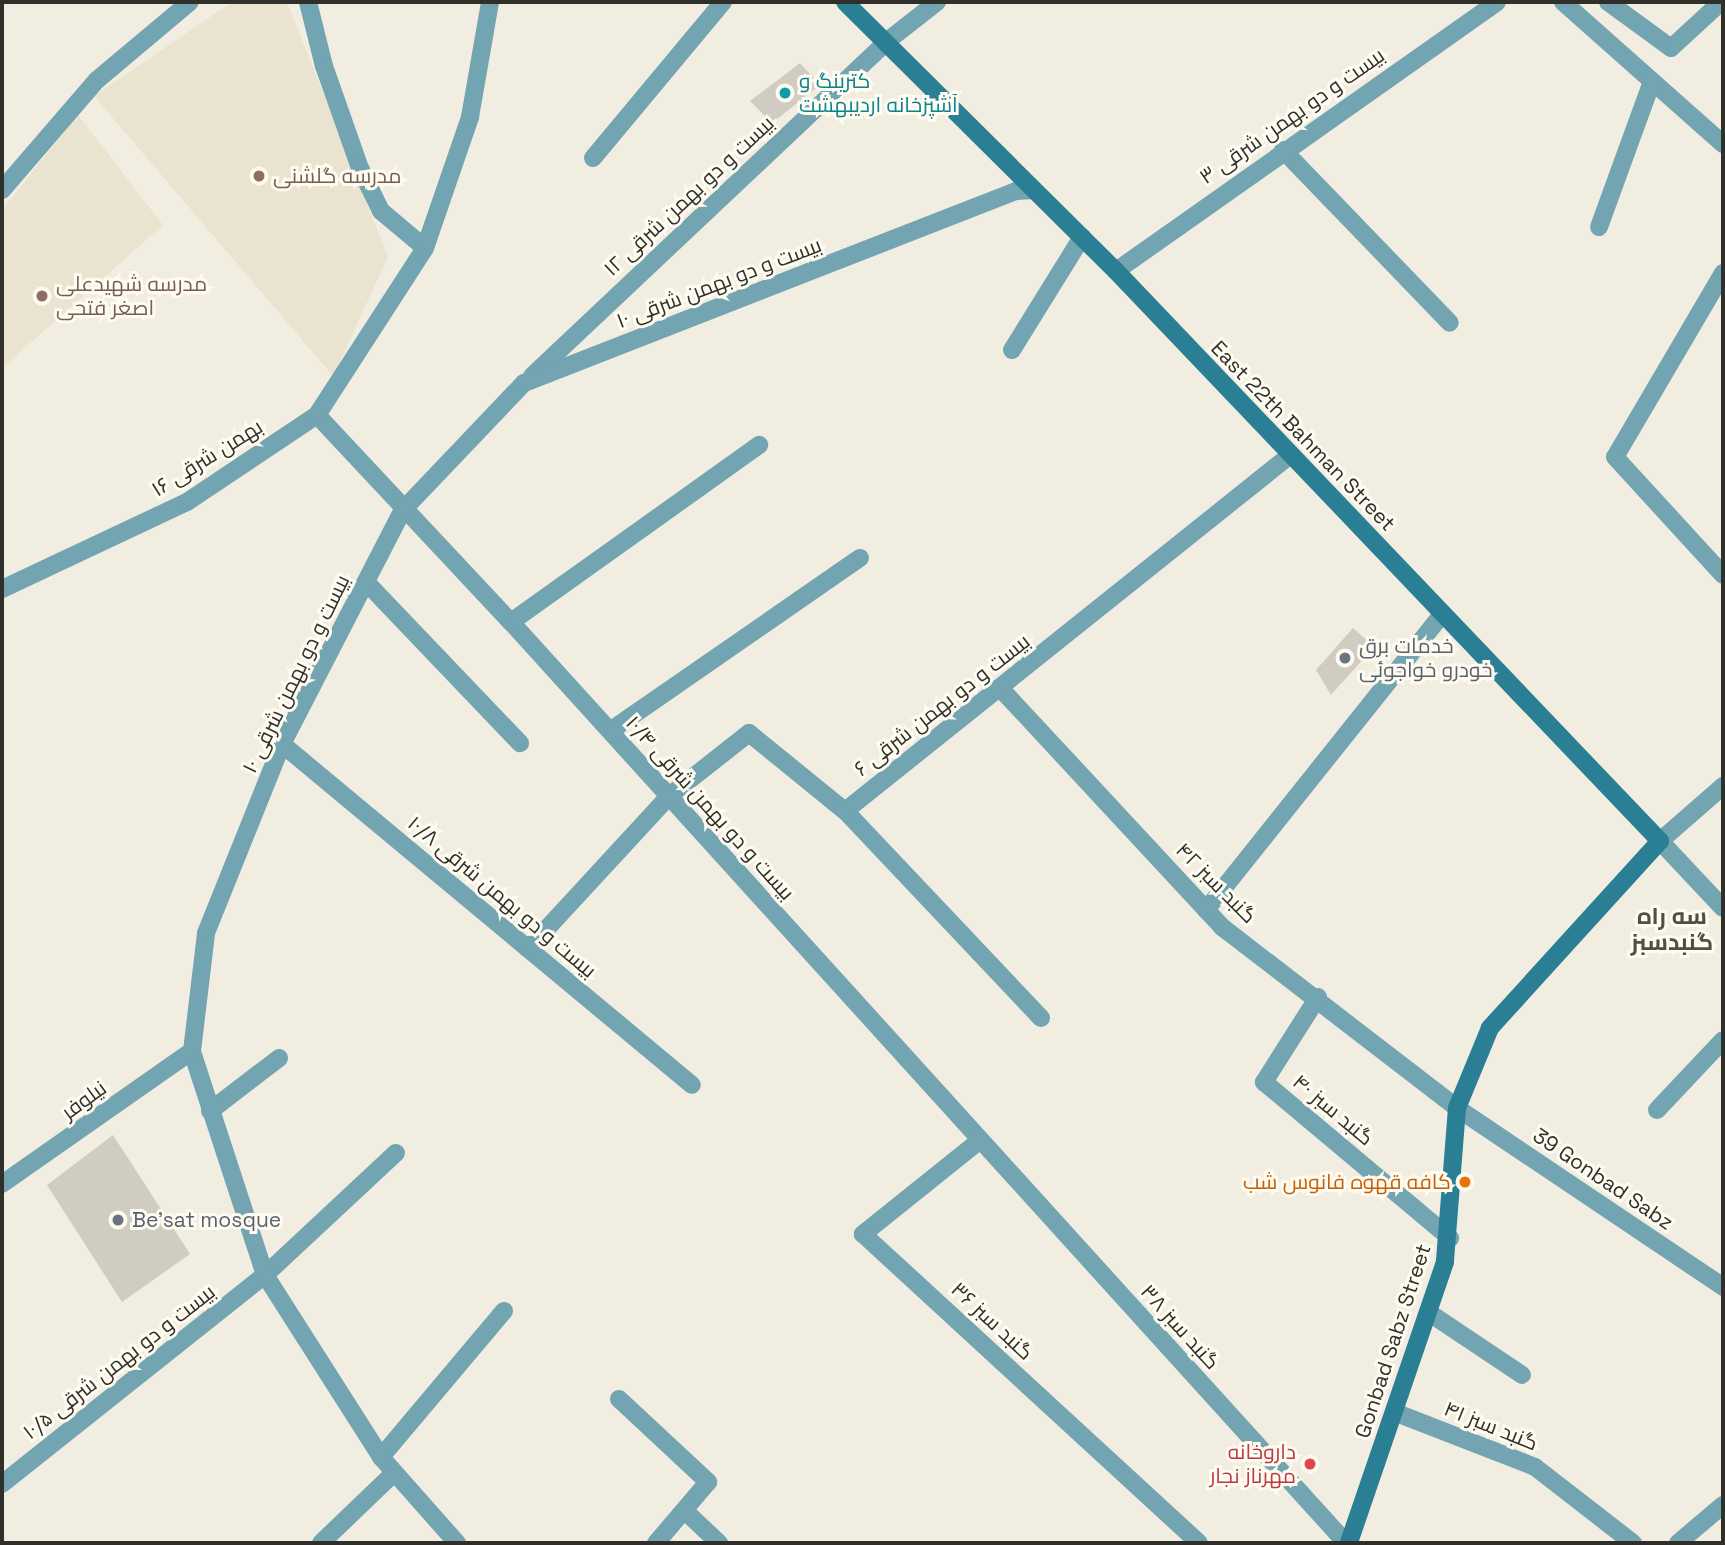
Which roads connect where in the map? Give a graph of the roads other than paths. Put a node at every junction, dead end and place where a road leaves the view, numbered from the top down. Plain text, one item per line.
1 (190, 2) edge
2 (308, 2) edge
3 (489, 2) edge
4 (723, 2) edge
5 (845, 2) edge
6 (937, 2) edge
7 (1497, 2) edge
8 (1563, 2) edge
9 (1608, 2) edge
10 (1721, 2) edge
11 (886, 43) junction
12 (1652, 80) junction
13 (1723, 144) edge
14 (1283, 150) junction
15 (593, 158) dead end
16 (2, 190) edge
17 (1034, 190) junction
18 (1599, 227) dead end
19 (1082, 237) junction
20 (425, 248) junction
21 (1116, 271) junction
22 (1723, 273) edge
23 (1450, 323) dead end
24 (1012, 350) dead end
25 (524, 383) junction
26 (317, 415) junction
27 (759, 445) dead end
28 (1289, 456) junction
29 (403, 510) junction
30 (860, 558) dead end
31 (1723, 575) edge
32 (366, 582) junction
33 (2, 589) edge
34 (1442, 614) junction
35 (511, 622) junction
36 (1001, 689) junction
37 (610, 731) junction
38 (520, 743) dead end
39 (282, 744) junction
40 (1723, 786) edge
41 (669, 796) junction
42 (845, 811) junction
43 (1660, 841) junction
44 (1723, 908) edge
45 (1206, 910) junction
46 (528, 949) junction
47 (1318, 997) junction
48 (1041, 1018) dead end
49 (1723, 1040) edge
50 (192, 1051) junction
51 (279, 1058) dead end
52 (692, 1085) dead end
53 (1457, 1108) junction
54 (1657, 1110) dead end
55 (210, 1111) junction
56 (979, 1141) junction
57 (396, 1153) dead end
58 (2, 1184) edge
59 (1450, 1238) junction
60 (265, 1275) junction
61 (1723, 1287) edge
62 (504, 1311) dead end
63 (1428, 1312) junction
64 (1522, 1375) dead end
65 (619, 1399) dead end
66 (1394, 1412) junction
67 (381, 1457) junction
68 (394, 1472) junction
69 (2, 1484) edge
70 (1723, 1506) edge
71 (685, 1511) junction
72 (321, 1543) edge
73 (457, 1543) edge
74 (656, 1543) edge
75 (719, 1543) edge
76 (1199, 1543) edge
77 (1348, 1543) edge
78 (1633, 1543) edge
79 (1678, 1543) edge

1 - 16 street
2 - 20 street
3 - 20 street
4 - 15 street
5 - 11 main road, East 22th Bahman Street
6 - 11 street, بیست و دو بهمن شرقی ۱۲
7 - 14 street, بیست و دو بهمن شرقی ۳
8 - 12 street
9 - 10 street
11 - 17 main road, East 22th Bahman Street
11 - 25 street, بیست و دو بهمن شرقی ۱۲
12 - 13 street
12 - 18 street
14 - 21 street, بیست و دو بهمن شرقی ۳
14 - 23 street
17 - 19 main road, East 22th Bahman Street
17 - 25 street, بیست و دو بهمن شرقی ۱۰
19 - 21 main road, East 22th Bahman Street
19 - 24 street
20 - 26 street
21 - 28 main road, East 22th Bahman Street
22 - 31 street
25 - 29 street, بیست و دو بهمن شرقی ۱۰
26 - 29 street
26 - 33 street, بهمن شرقی ۱۶
27 - 35 street
28 - 34 main road, East 22th Bahman Street
28 - 36 street, بیست و دو بهمن شرقی ۶
29 - 32 street, بیست و دو بهمن شرقی ۱۰
29 - 35 street, بیست و دو بهمن شرقی ۱۰/۴
30 - 37 street
32 - 38 street
32 - 39 street, بیست و دو بهمن شرقی ۱۰
34 - 43 main road, East 22th Bahman Street
34 - 45 street
35 - 37 street, بیست و دو بهمن شرقی ۱۰/۴
36 - 42 street, بیست و دو بهمن شرقی ۶
36 - 45 street, گنبد سبز ۴۲
37 - 41 street, بیست و دو بهمن شرقی ۱۰/۴
39 - 46 street, بیست و دو بهمن شرقی ۱۰/۸
39 - 50 street, بیست و دو بهمن شرقی ۱۰
40 - 43 street
41 - 42 street
41 - 46 street
41 - 56 street, بیست و دو بهمن شرقی ۱۰/۴
42 - 48 street
43 - 44 street, East 22th Bahman Street
43 - 53 main road, Gonbad Sabz Street
45 - 47 street, گنبد سبز ۴۲
46 - 52 street, بیست و دو بهمن شرقی ۱۰/۸
47 - 53 street, گنبد سبز ۴۲
47 - 59 street, گنبد سبز ۴۰
49 - 54 street
50 - 55 street, بیست و دو بهمن شرقی ۱۰
50 - 58 street, نیلوفر
51 - 55 street
53 - 59 main road, Gonbad Sabz Street
53 - 61 street, 39 Gonbad Sabz
55 - 60 street, بیست و دو بهمن شرقی ۱۰
56 - 76 street, گنبد سبز ۳۶
56 - 77 street, گنبد سبز ۳۸
57 - 60 street, بیست و دو بهمن شرقی ۱۰/۵
59 - 63 main road, Gonbad Sabz Street
60 - 67 street, بیست و دو بهمن شرقی ۱۰
60 - 69 street, بیست و دو بهمن شرقی ۱۰/۵
62 - 67 street
63 - 64 street
63 - 66 main road, Gonbad Sabz Street
65 - 71 street
66 - 77 main road, Gonbad Sabz Street
66 - 78 street, گنبد سبز ۴۱
67 - 68 street, بیست و دو بهمن شرقی ۱۰
68 - 72 street
68 - 73 street, بیست و دو بهمن شرقی ۱۰
70 - 79 street
71 - 74 street
71 - 75 street

